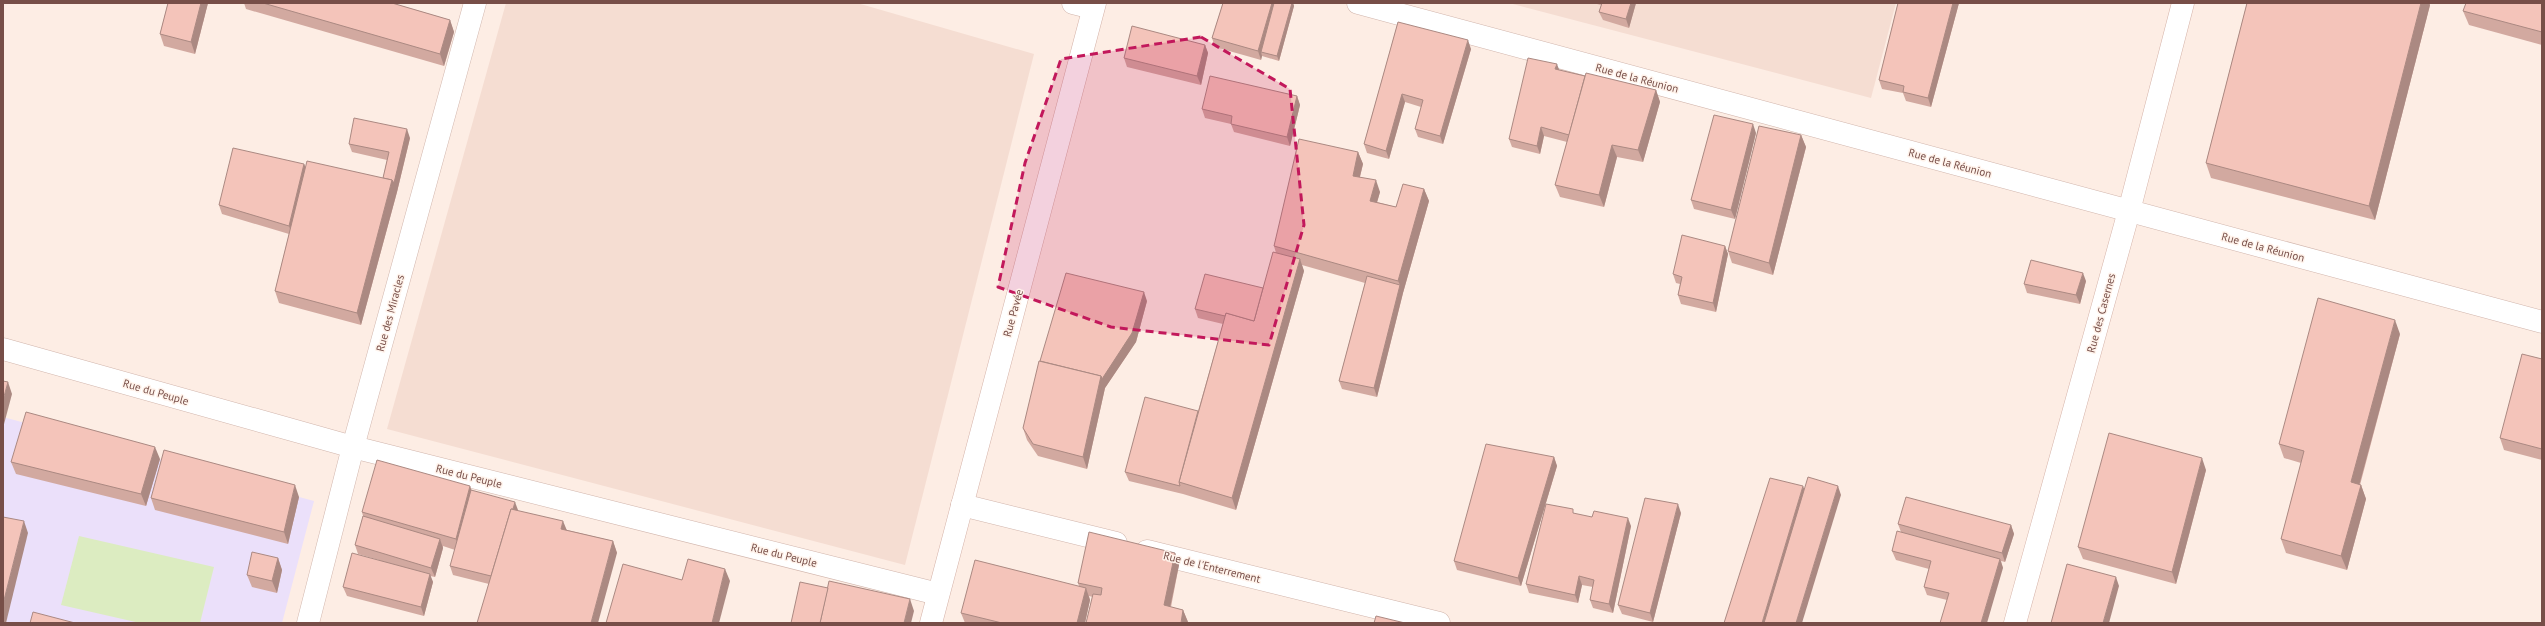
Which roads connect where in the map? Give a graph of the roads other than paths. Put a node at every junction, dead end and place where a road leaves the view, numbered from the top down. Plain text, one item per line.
1 (475, 3) edge
2 (1358, 3) edge
3 (2183, 3) edge
4 (1087, 5) edge
5 (2129, 211) junction
6 (2542, 322) edge
7 (3, 349) edge
8 (353, 447) junction
9 (962, 505) junction
10 (938, 594) junction
11 (308, 623) edge
12 (931, 623) edge
13 (1439, 623) edge
14 (2015, 623) edge

1 - 8 street, Rue des Miracles
2 - 5 street, Rue de la Réunion
3 - 5 street, Rue des Casernes
4 - 9 street, Rue Pavée
5 - 6 street, Rue de la Réunion
5 - 14 street, Rue des Casernes
7 - 8 street, Rue du Peuple
8 - 10 street, Rue du Peuple
8 - 11 street, Rue des Miracles
9 - 10 street, Rue Pavée
9 - 13 street, Rue de l'Enterrement
10 - 12 street, Rue Pavée

